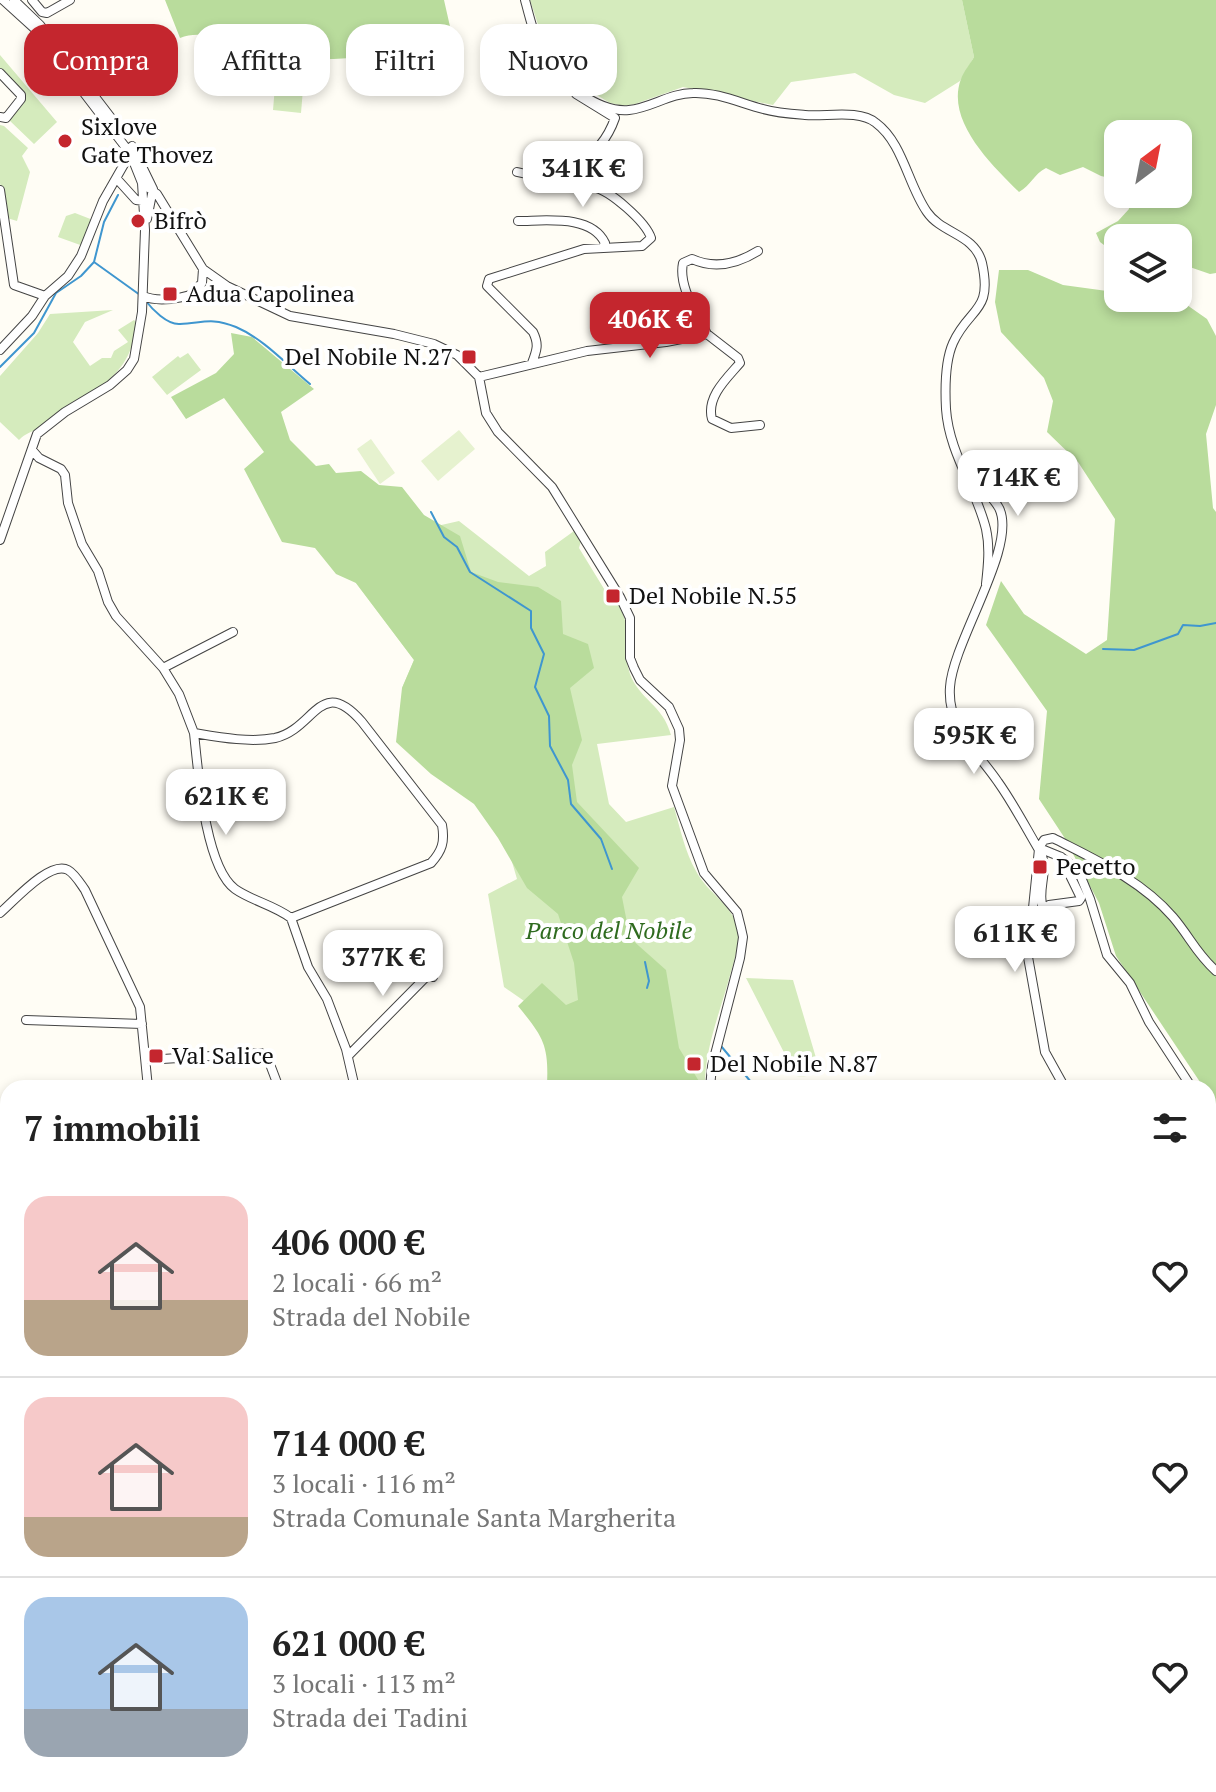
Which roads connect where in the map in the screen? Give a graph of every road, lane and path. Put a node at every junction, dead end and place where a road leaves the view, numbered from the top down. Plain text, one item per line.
1 (3, 0) edge
2 (14, 0) edge
3 (32, 0) edge
4 (70, 0) edge
5 (525, 0) edge
6 (533, 24) edge
7 (0, 73) edge
8 (580, 96) edge
9 (587, 96) edge
10 (0, 117) edge
11 (132, 150) junction
12 (517, 172) dead end
13 (548, 174) junction
14 (117, 179) junction
15 (142, 183) junction
16 (153, 189) junction
17 (0, 190) edge
18 (144, 201) junction
19 (518, 221) dead end
20 (145, 230) junction
21 (603, 247) junction
22 (758, 251) dead end
23 (203, 269) junction
24 (223, 284) junction
25 (191, 294) junction
26 (45, 296) junction
27 (143, 298) junction
28 (707, 334) junction
29 (0, 350) edge
30 (532, 363) junction
31 (479, 377) junction
32 (760, 425) dead end
33 (32, 450) junction
34 (964, 470) junction
35 (0, 540) edge
36 (986, 584) junction
37 (233, 632) dead end
38 (163, 668) junction
39 (194, 733) junction
40 (1039, 848) junction
41 (1061, 857) junction
42 (0, 913) edge
43 (291, 918) junction
44 (1216, 971) edge
45 (433, 977) dead end
46 (26, 1020) dead end
47 (142, 1024) junction
48 (348, 1056) junction
49 (146, 1060) junction
50 (147, 1080) edge
51 (276, 1080) edge
52 (353, 1080) edge
53 (711, 1080) edge
54 (1061, 1080) edge
55 (1187, 1080) edge

1 - 11 street
2 - 11 street
3 - 4 street
5 - 6 street
7 - 10 street
8 - 13 street
9 - 34 street
11 - 14 street
11 - 15 street
11 - 16 street
12 - 13 street
13 - 21 street
14 - 18 street
14 - 26 street
15 - 16 street
15 - 18 street
16 - 20 street
16 - 23 street
17 - 26 street
18 - 20 street
19 - 21 street
20 - 27 street
21 - 30 street
22 - 28 street
23 - 24 street
23 - 25 street
24 - 25 street
24 - 31 street
25 - 27 street
26 - 29 street
27 - 33 street
28 - 30 street
28 - 32 street
30 - 31 street
31 - 53 street
33 - 35 street
33 - 38 street
34 - 36 street
34 - 36 street
36 - 40 street
37 - 38 street
38 - 39 street
39 - 43 street
39 - 43 street
40 - 41 street
40 - 41 street
40 - 44 street
40 - 54 street
41 - 55 street
42 - 47 street
43 - 48 street
45 - 48 street
46 - 47 street
47 - 49 street
48 - 52 street
49 - 50 street
49 - 51 street

